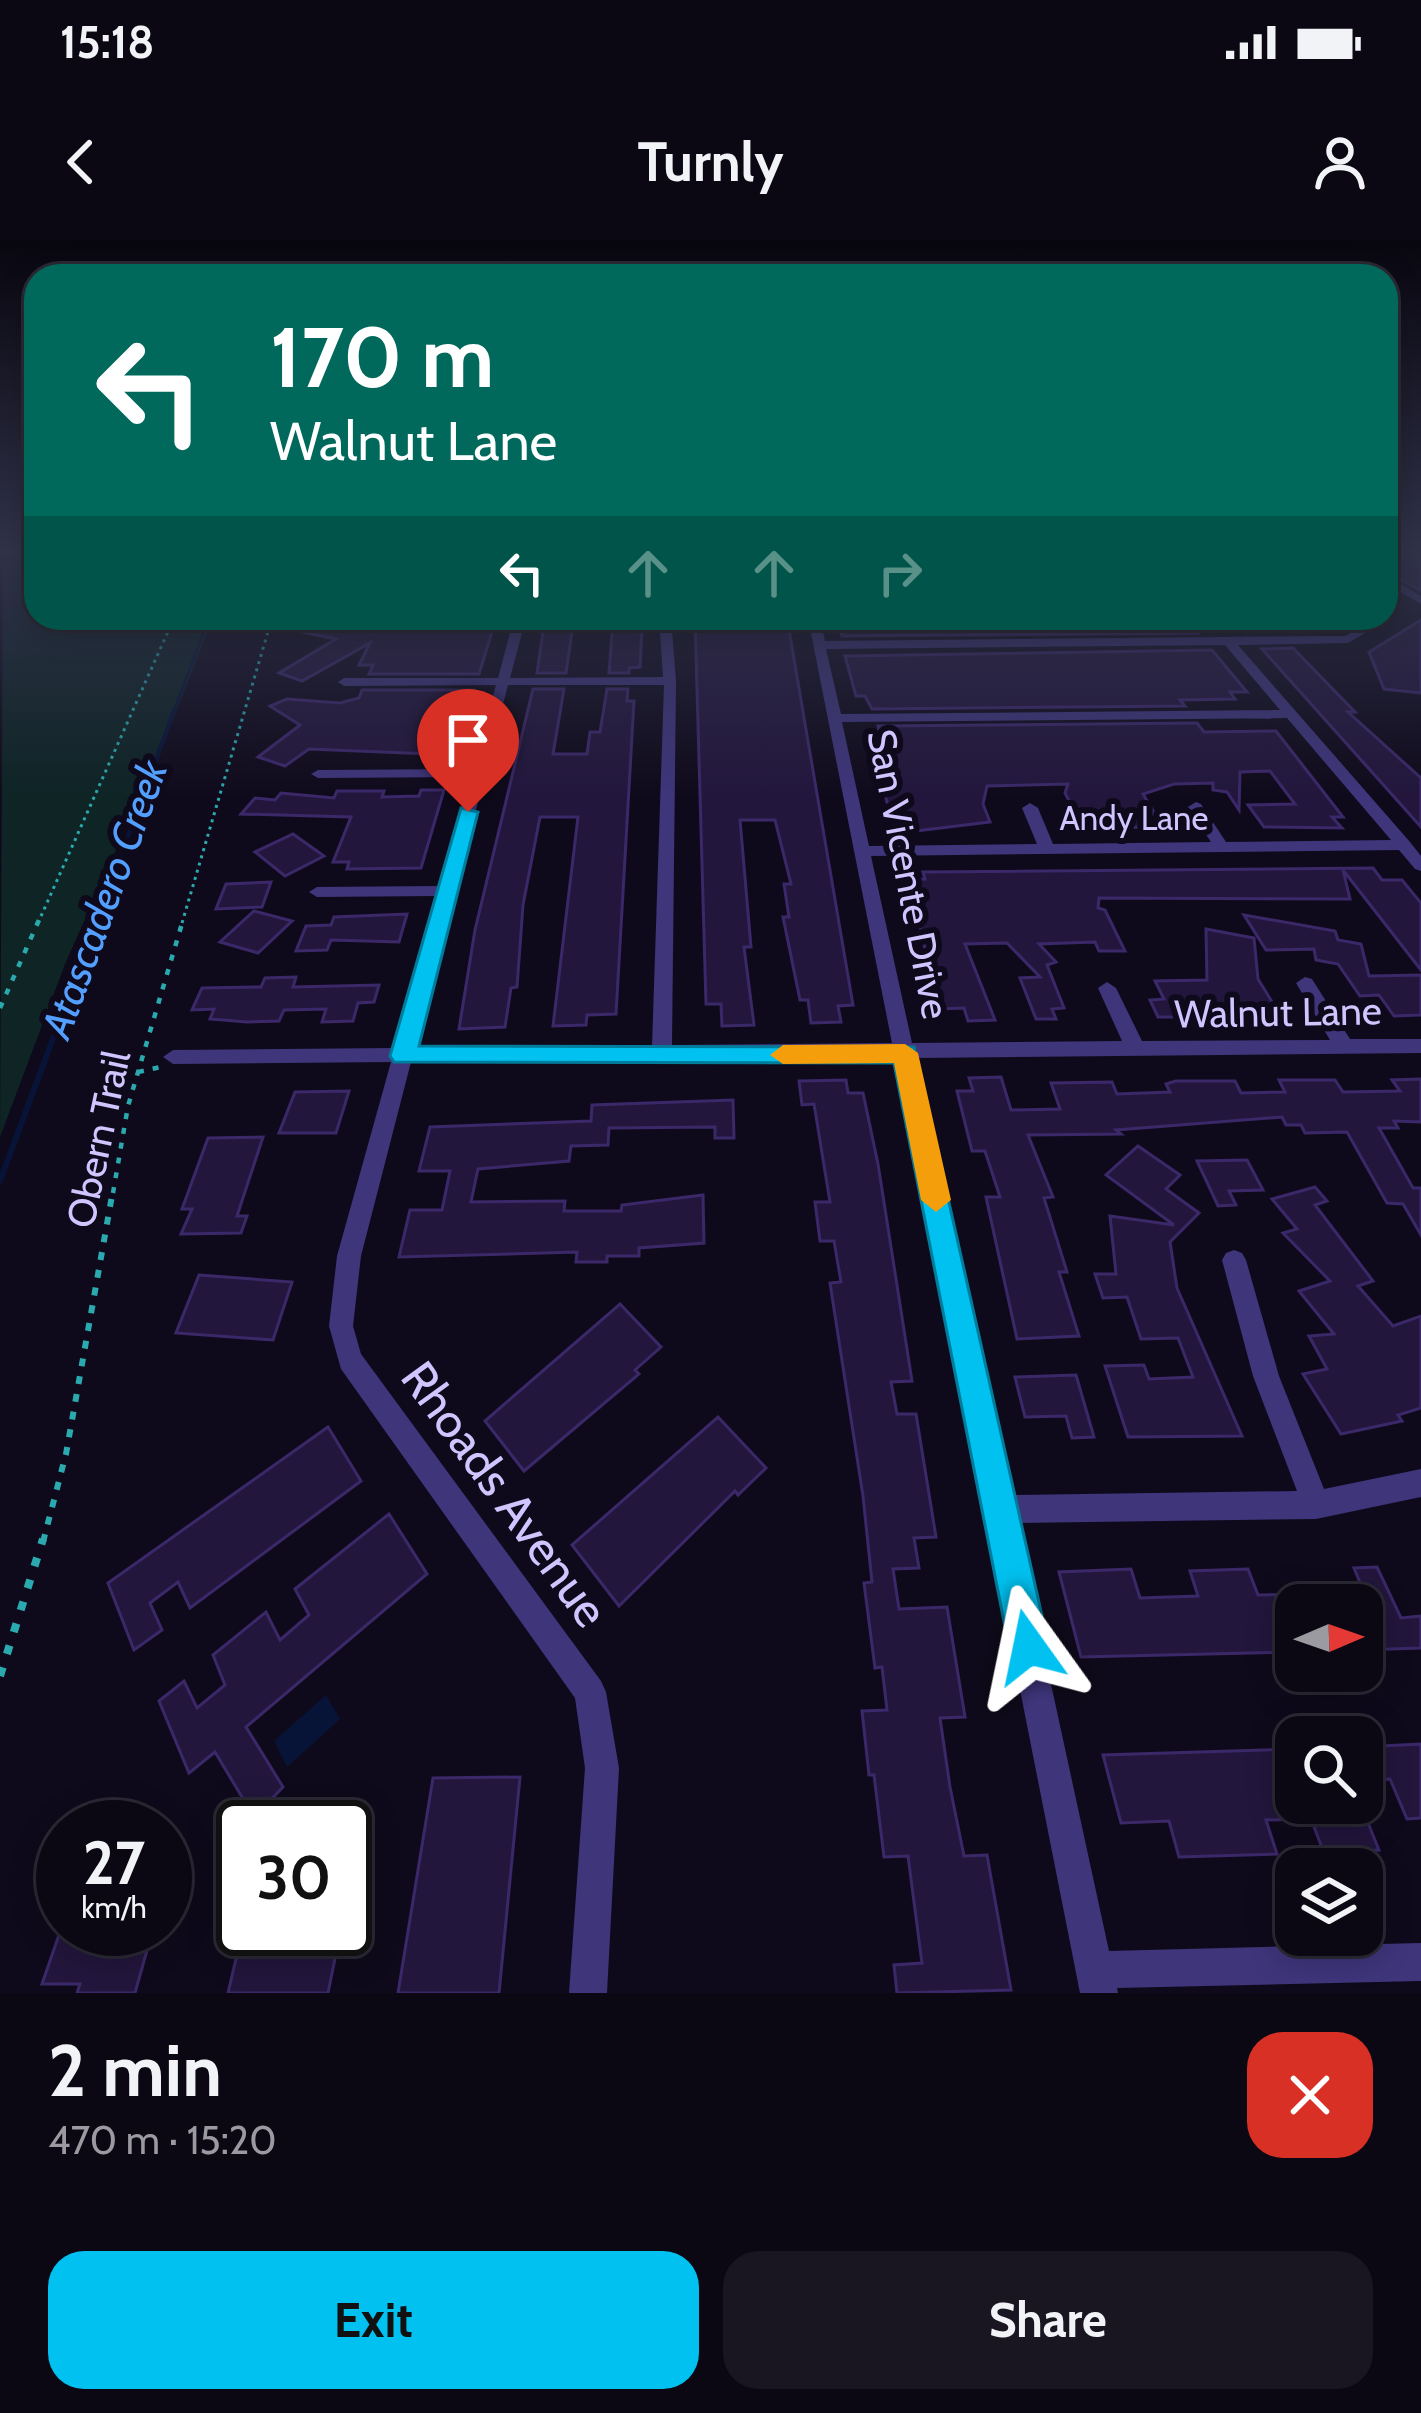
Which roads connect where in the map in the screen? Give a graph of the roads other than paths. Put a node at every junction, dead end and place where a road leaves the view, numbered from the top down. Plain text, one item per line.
1 (516, 634) edge
2 (666, 634) edge
3 (818, 634) edge
4 (1357, 634) edge
5 (1229, 642) junction
6 (820, 645) junction
7 (505, 681) junction
8 (670, 681) junction
9 (344, 682) dead end
10 (1292, 714) junction
11 (837, 718) junction
12 (478, 772) junction
13 (318, 774) dead end
14 (1196, 807) dead end
15 (1030, 808) dead end
16 (1404, 845) junction
17 (1222, 848) junction
18 (1047, 849) junction
19 (866, 851) junction
20 (1421, 866) edge
21 (447, 891) junction
22 (317, 892) dead end
23 (1305, 983) dead end
24 (1107, 988) dead end
25 (1421, 1046) edge
26 (1345, 1047) junction
27 (1136, 1050) junction
28 (905, 1053) junction
29 (662, 1055) junction
30 (403, 1056) junction
31 (173, 1057) dead end
32 (1234, 1260) dead end
33 (1421, 1483) edge
34 (1316, 1505) junction
35 (1001, 1509) junction
36 (1421, 1962) edge
37 (1097, 1982) edge
38 (588, 1993) edge

1 - 7 street, Rhoads Avenue
2 - 8 street
3 - 6 street, San Vicente Drive
4 - 5 street
5 - 6 street
5 - 10 street
6 - 11 street, San Vicente Drive
7 - 8 street
7 - 9 street
7 - 12 street, Rhoads Avenue
8 - 29 street
10 - 11 street
10 - 16 street
11 - 19 street, San Vicente Drive
12 - 13 street
12 - 21 street, Rhoads Avenue
14 - 17 street
15 - 18 street
16 - 17 street, Andy Lane
16 - 20 street
17 - 18 street, Andy Lane
18 - 19 street, Andy Lane
19 - 28 street, San Vicente Drive
21 - 22 street
21 - 30 street, Rhoads Avenue
23 - 26 street
24 - 27 street, Walnut Lane
25 - 26 street, Walnut Lane
26 - 27 street, Walnut Lane
27 - 28 street, Walnut Lane
28 - 29 street, Walnut Lane
28 - 35 street, San Vicente Drive
29 - 30 street, Walnut Lane
30 - 31 street, Walnut Lane
30 - 38 street, Rhoads Avenue
32 - 34 street
33 - 34 street
34 - 35 street
35 - 37 street, San Vicente Drive
36 - 37 street

